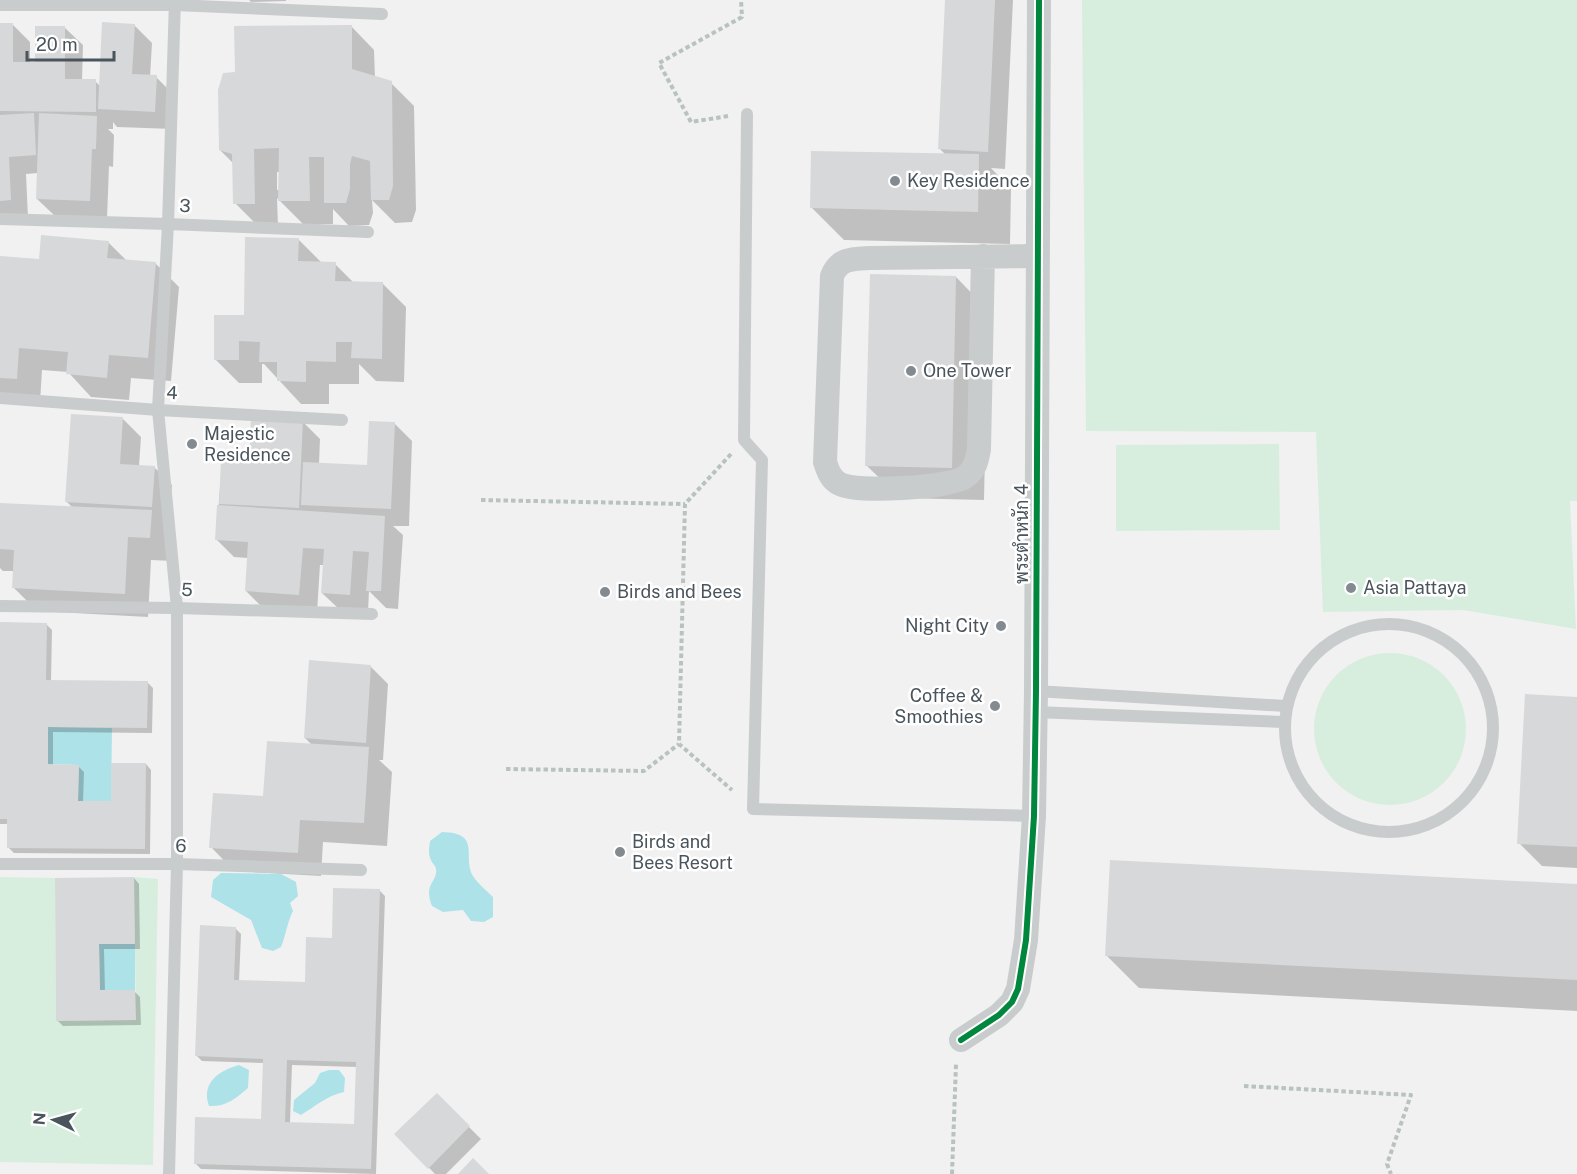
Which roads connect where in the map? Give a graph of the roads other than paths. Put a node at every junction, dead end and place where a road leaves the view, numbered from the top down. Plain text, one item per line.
1 (1039, 0) edge
2 (175, 2) edge
3 (0, 5) edge
4 (382, 14) dead end
5 (747, 114) road end
6 (0, 219) edge
7 (168, 224) junction
8 (368, 232) dead end
9 (983, 256) junction
10 (1037, 256) junction
11 (0, 398) edge
12 (158, 410) junction
13 (342, 420) dead end
14 (0, 606) edge
15 (177, 608) junction
16 (372, 614) dead end
17 (1036, 701) junction
18 (1285, 706) junction
19 (1284, 722) junction
20 (1034, 816) junction
21 (0, 864) edge
22 (177, 864) junction
23 (361, 870) dead end
24 (962, 1040) road end
25 (169, 1174) edge

1 - 10 street, พระตำหนัก 4
2 - 3 lane
2 - 4 lane
2 - 7 lane
5 - 20 lane
6 - 7 lane, 3
7 - 8 lane, 3
7 - 12 lane
9 - 9 street
9 - 10 street
10 - 17 street, พระตำหนัก 4
11 - 12 lane, 4
12 - 13 lane, 4
12 - 15 lane
14 - 15 lane, 5
15 - 16 lane, 5
15 - 22 lane
17 - 18 lane
17 - 19 lane
17 - 20 street, พระตำหนัก 4
18 - 19 lane
18 - 19 lane
20 - 24 street, พระตำหนัก 4
21 - 22 lane, 6
22 - 23 lane, 6
22 - 25 lane

